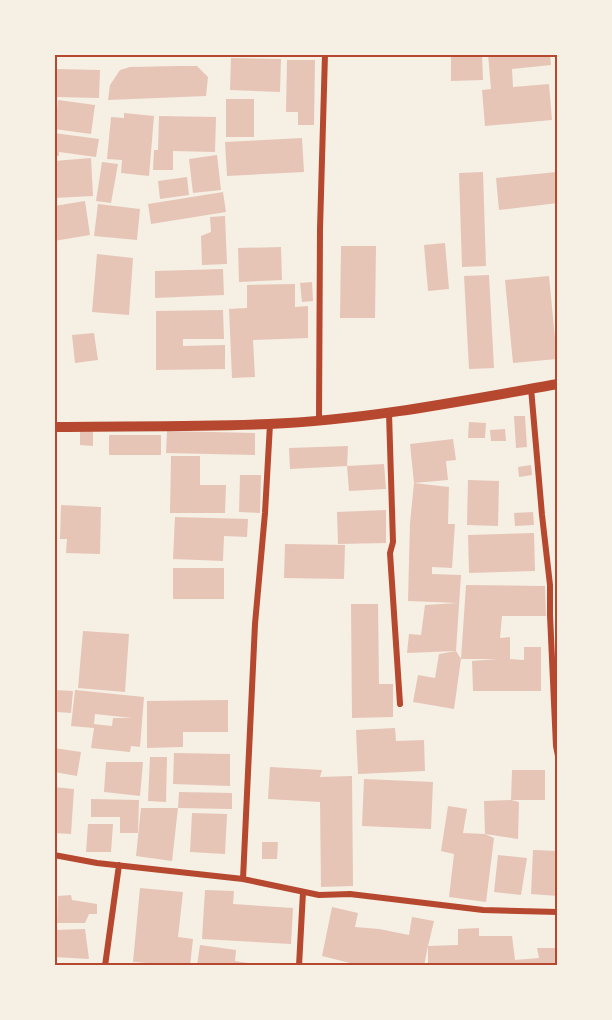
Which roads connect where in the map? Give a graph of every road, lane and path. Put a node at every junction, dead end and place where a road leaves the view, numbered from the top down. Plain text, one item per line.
1 (325, 54) edge
2 (558, 384) edge
3 (531, 388) junction
4 (388, 413) junction
5 (319, 420) junction
6 (270, 424) junction
7 (54, 427) edge
8 (400, 704) dead end
9 (558, 756) edge
10 (54, 855) edge
11 (119, 865) junction
12 (243, 879) junction
13 (303, 892) junction
14 (558, 912) edge
15 (105, 966) edge
16 (299, 966) edge

1 - 5 street
2 - 3 street
3 - 4 street
3 - 9 street
4 - 5 street
4 - 8 street
5 - 6 street
6 - 7 street
6 - 12 street
10 - 11 street
11 - 12 street
11 - 15 street
12 - 13 street
13 - 14 street
13 - 16 street

